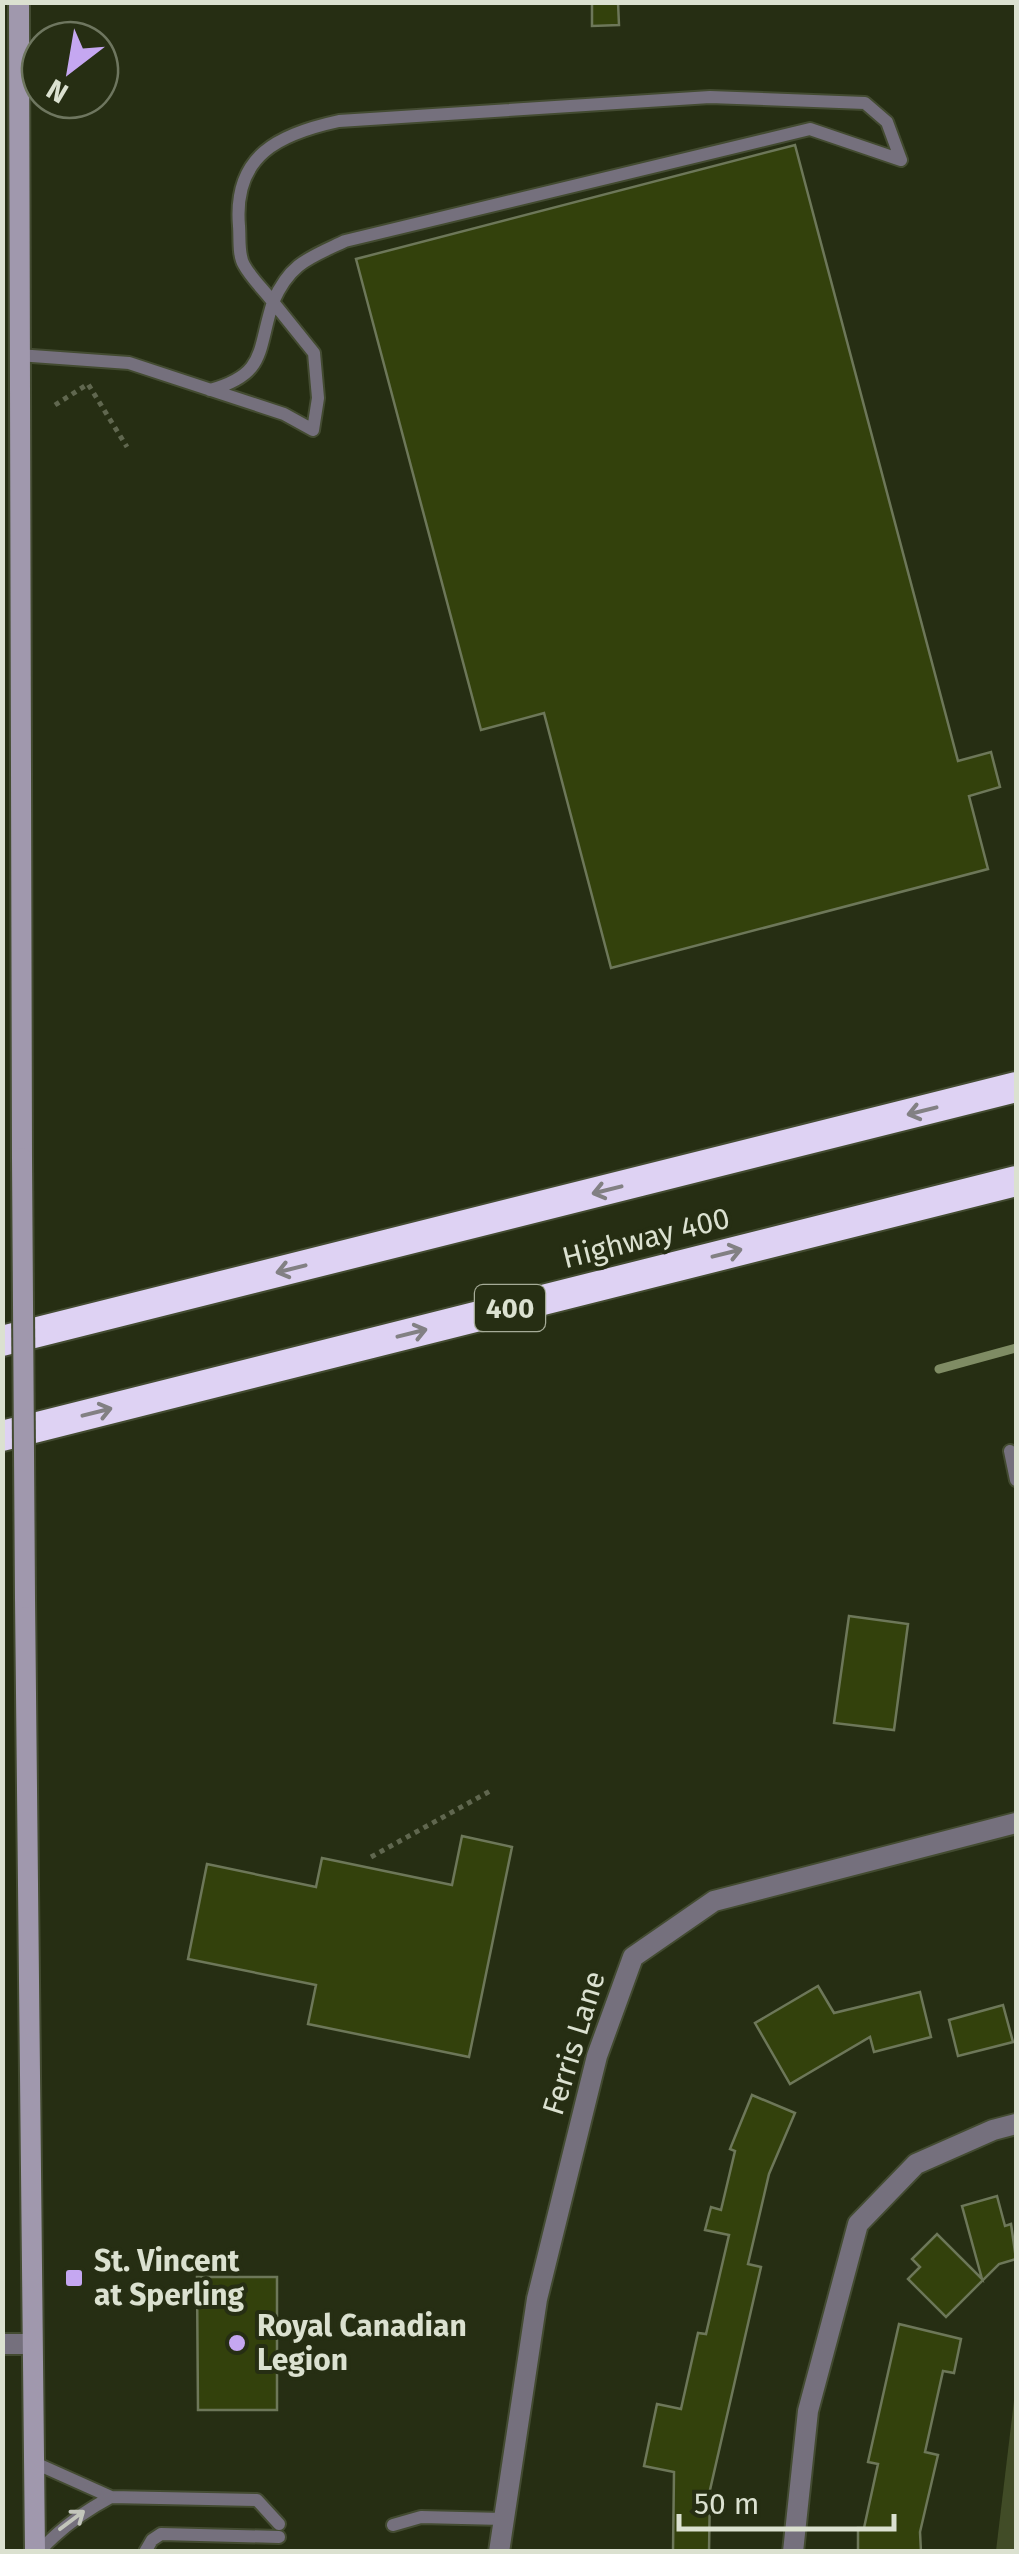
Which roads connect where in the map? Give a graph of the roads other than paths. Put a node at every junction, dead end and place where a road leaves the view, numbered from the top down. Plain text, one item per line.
1 (19, 2) edge
2 (273, 302) junction
3 (10, 355) edge
4 (210, 390) junction
5 (1016, 1087) edge
6 (1016, 1181) edge
7 (2, 1341) edge
8 (2, 1436) edge
9 (1010, 1451) dead end
10 (1016, 1480) edge
11 (1016, 1823) edge
12 (1016, 2124) edge
13 (2, 2344) edge
14 (32, 2344) junction
15 (35, 2463) junction
16 (110, 2496) junction
17 (502, 2518) junction
18 (393, 2525) dead end
19 (37, 2552) edge
20 (145, 2552) edge
21 (499, 2552) edge
22 (793, 2552) edge

1 - 3 main road
2 - 2 lane
2 - 4 lane
2 - 4 lane
3 - 4 lane
3 - 14 main road, bridge
5 -> 7 highway, Highway 400
8 -> 6 highway, Highway 400 / 400
9 - 10 lane
11 - 17 street, Ferris Lane
12 - 22 street
13 - 14 street
14 - 15 main road
15 - 16 lane
15 - 19 main road
19 -> 16 lane
16 - 20 lane
17 - 18 lane
17 - 21 street, Ferris Lane

